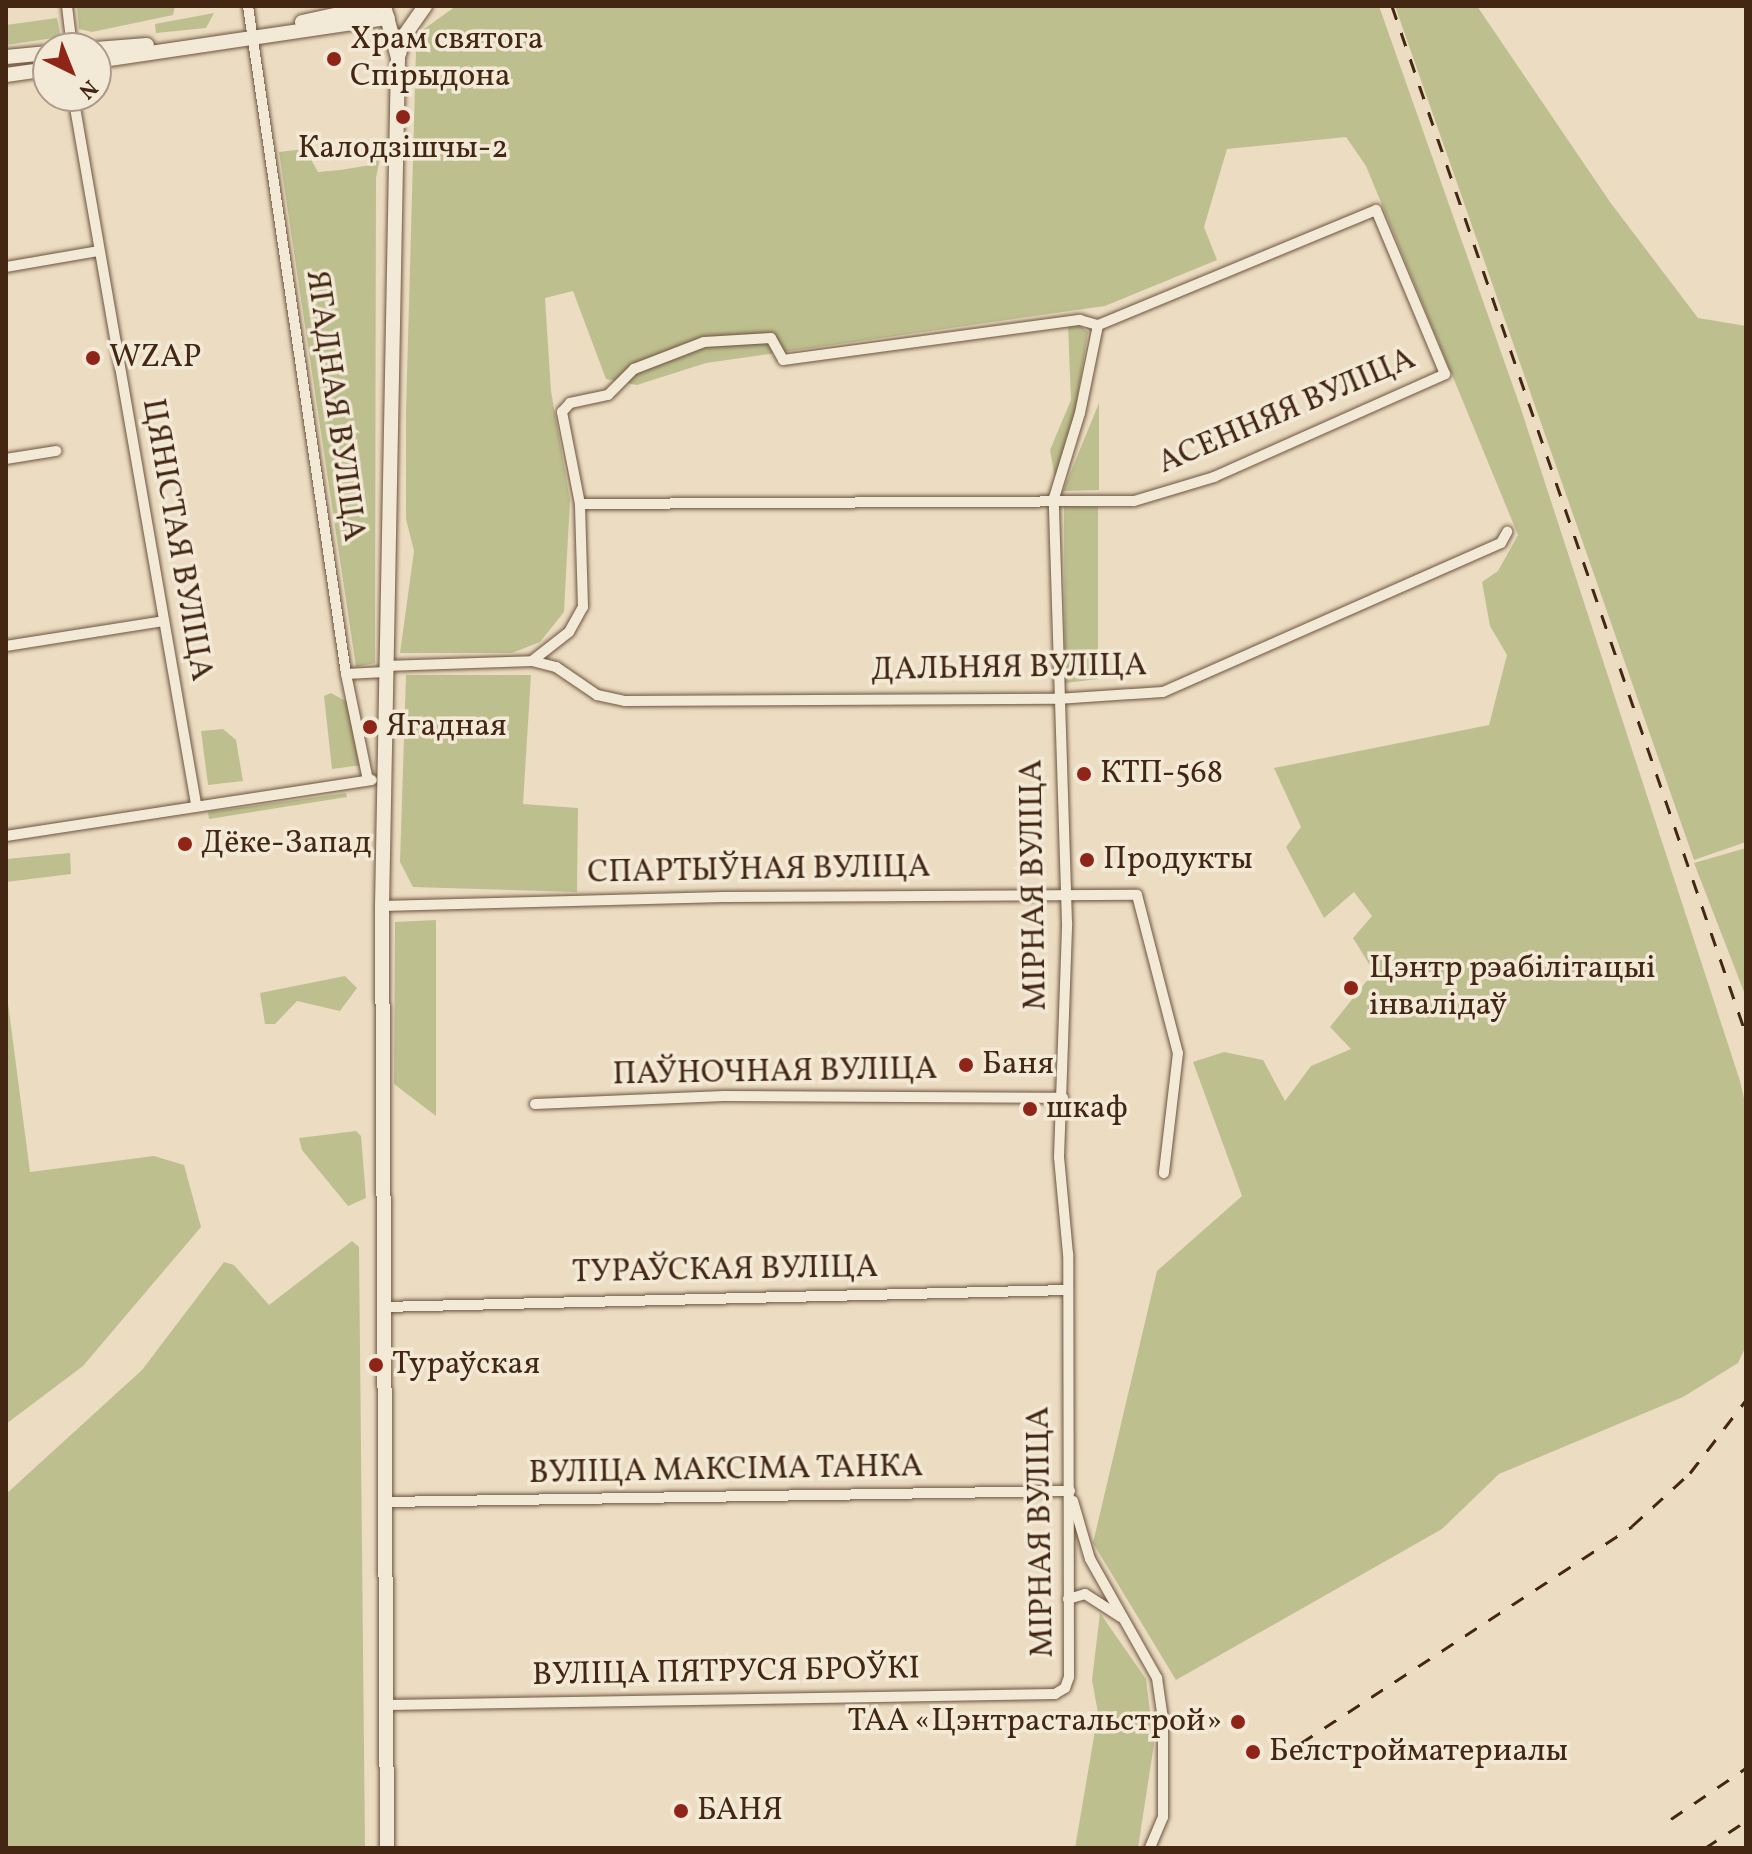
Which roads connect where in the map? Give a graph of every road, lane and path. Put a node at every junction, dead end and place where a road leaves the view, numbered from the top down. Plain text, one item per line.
1 (67, 6) edge
2 (248, 6) edge
3 (376, 6) edge
4 (420, 9) edge
5 (386, 12) edge
6 (308, 25) junction
7 (332, 26) junction
8 (70, 32) edge
9 (253, 34) junction
10 (393, 38) junction
11 (112, 47) edge
12 (32, 55) edge
13 (6, 57) edge
14 (112, 58) edge
15 (398, 58) junction
16 (32, 71) edge
17 (6, 75) edge
18 (76, 112) edge
19 (99, 251) junction
20 (6, 267) edge
21 (1098, 325) junction
22 (56, 451) dead end
23 (6, 459) edge
24 (1054, 498) junction
25 (580, 504) junction
26 (1507, 532) dead end
27 (163, 621) junction
28 (6, 646) edge
29 (532, 661) junction
30 (385, 669) junction
31 (346, 674) junction
32 (1057, 699) junction
33 (376, 779) junction
34 (196, 804) junction
35 (6, 836) edge
36 (1064, 892) junction
37 (382, 906) junction
38 (1063, 1098) junction
39 (535, 1104) dead end
40 (1164, 1173) dead end
41 (1068, 1290) junction
42 (383, 1307) junction
43 (1070, 1491) junction
44 (384, 1502) junction
45 (1068, 1599) junction
46 (1126, 1620) junction
47 (1065, 1688) joint
48 (387, 1705) junction
49 (387, 1848) edge
50 (1150, 1848) edge

1 - 8 street
2 - 9 street, ЯГАДНАЯ ВУЛІЦА
3 - 6 main road
4 - 5 main road
4 - 15 main road
5 - 7 main road
5 - 10 main road
6 - 7 main road
6 - 9 main road
7 - 10 main road
9 - 11 main road
9 - 14 main road
9 - 31 street, ЯГАДНАЯ ВУЛІЦА
10 - 15 main road
12 - 13 main road
15 - 30 main road
16 - 17 main road
18 - 19 street, ЦЯНІСТАЯ ВУЛІЦА
19 - 20 street
19 - 27 street, ЦЯНІСТАЯ ВУЛІЦА
21 - 24 street, МІРНАЯ ВУЛІЦА
21 - 24 street, АСЕННЯЯ ВУЛІЦА
21 - 25 street
22 - 23 street
24 - 25 street
24 - 32 street, МІРНАЯ ВУЛІЦА
25 - 29 street
26 - 32 street, ДАЛЬНЯЯ ВУЛІЦА
27 - 28 street
27 - 34 street, ЦЯНІСТАЯ ВУЛІЦА
29 - 30 street
29 - 32 street, ДАЛЬНЯЯ ВУЛІЦА
30 - 31 street
30 - 33 main road
31 - 33 street, ЯГАДНАЯ ВУЛІЦА
32 - 36 street, МІРНАЯ ВУЛІЦА
33 - 34 street
33 - 37 main road
34 - 35 street
36 - 37 street, СПАРТЫЎНАЯ ВУЛІЦА
36 - 38 street, МІРНАЯ ВУЛІЦА
36 - 40 street, СПАРТЫЎНАЯ ВУЛІЦА
37 - 42 main road
38 - 39 street, ПАЎНОЧНАЯ ВУЛІЦА
38 - 41 street, МІРНАЯ ВУЛІЦА
41 - 42 street, ТУРАЎСКАЯ ВУЛІЦА
41 - 43 street, МІРНАЯ ВУЛІЦА
42 - 44 main road
43 - 44 street, ВУЛІЦА МАКСІМА ТАНКА
43 - 45 street, МІРНАЯ ВУЛІЦА
43 - 46 street
44 - 48 main road
45 - 46 street
45 - 47 street, МІРНАЯ ВУЛІЦА
46 - 50 street
47 - 48 street, ВУЛІЦА ПЯТРУСЯ БРОЎКІ
48 - 49 main road

